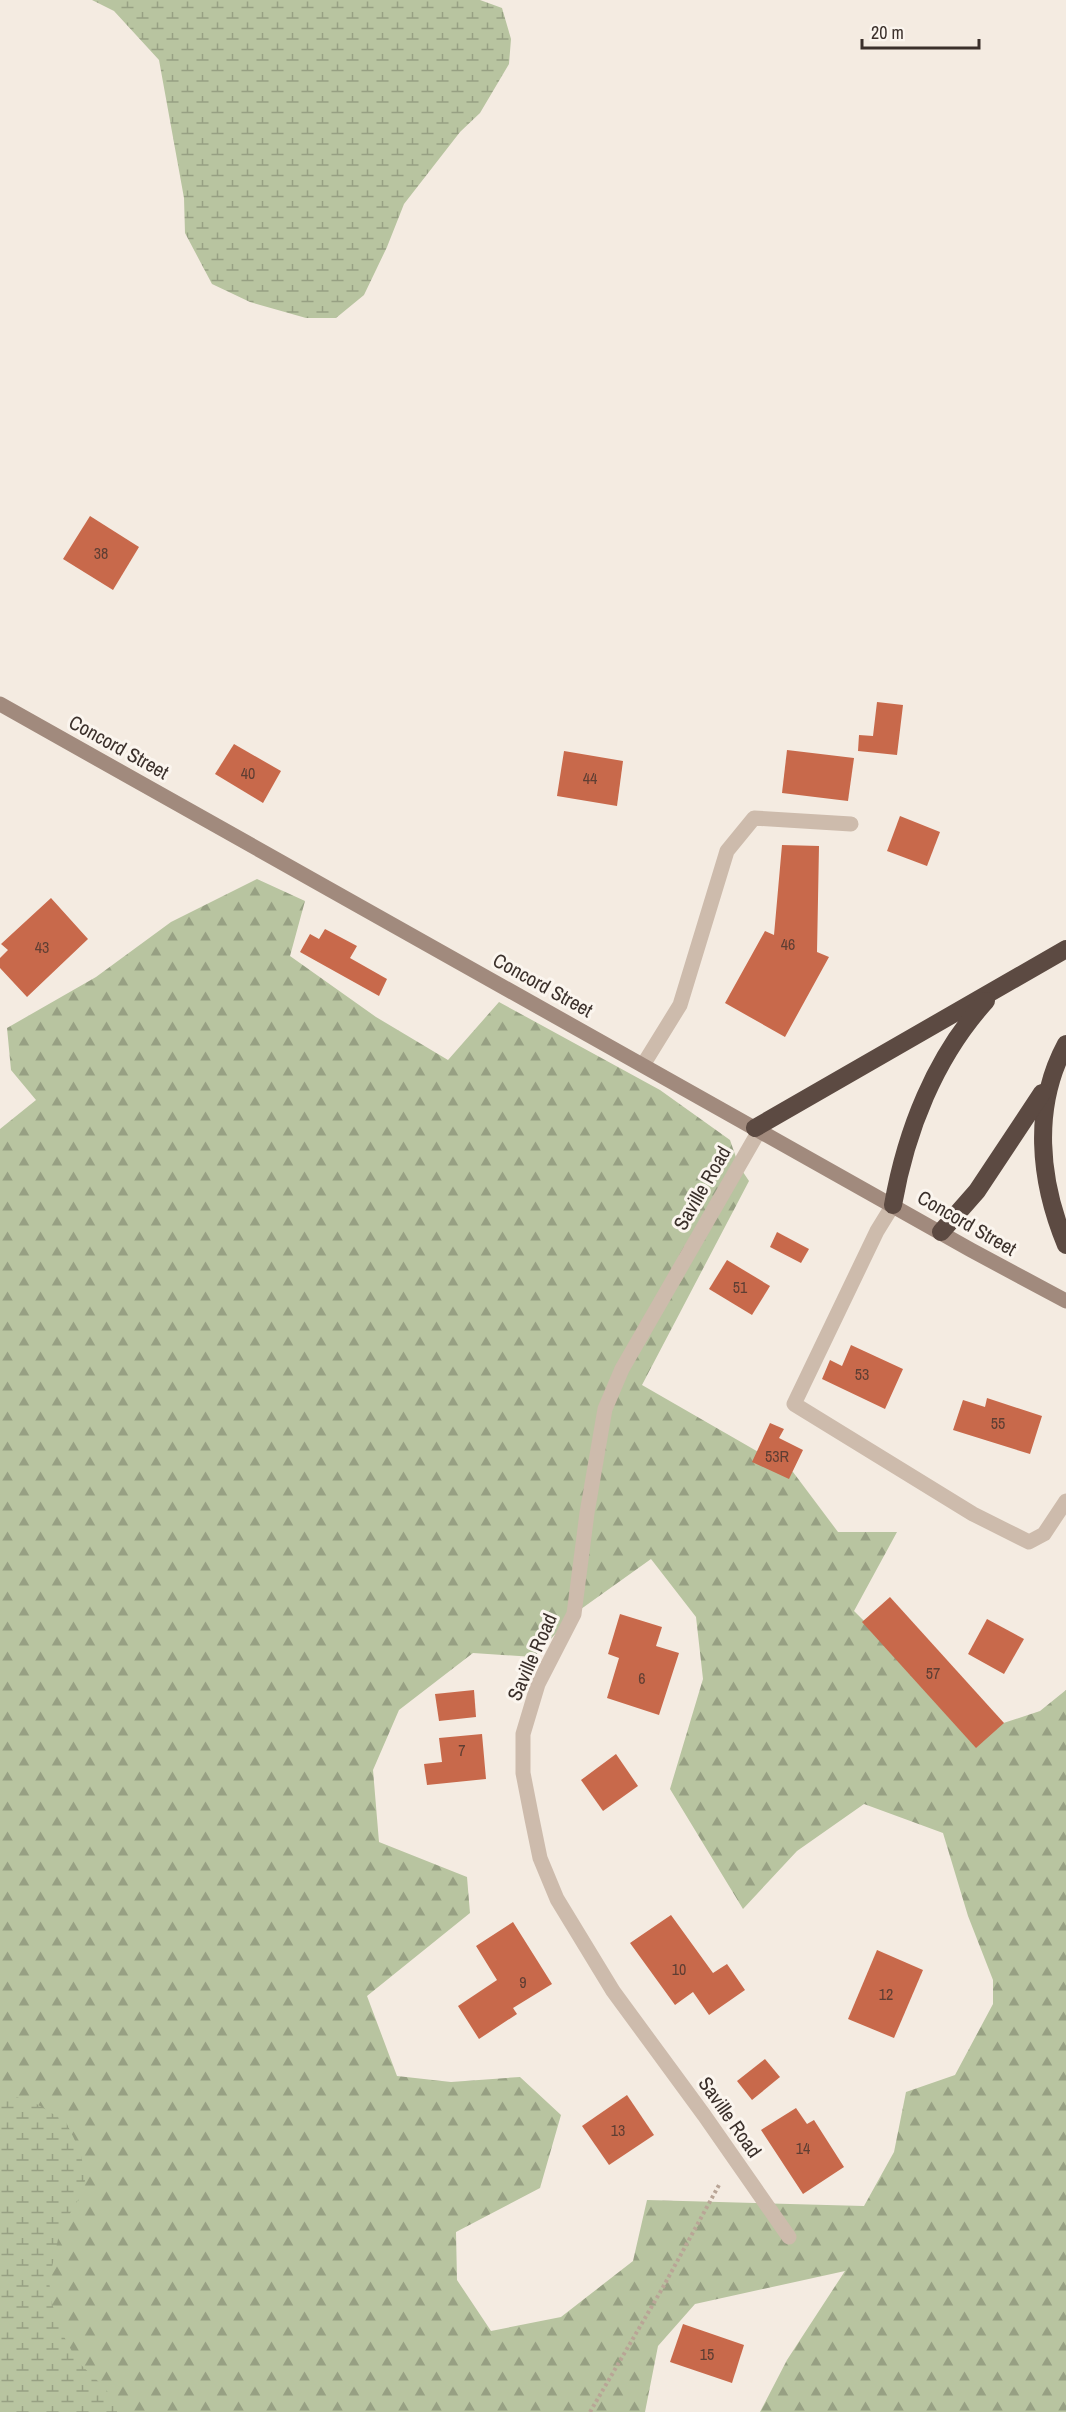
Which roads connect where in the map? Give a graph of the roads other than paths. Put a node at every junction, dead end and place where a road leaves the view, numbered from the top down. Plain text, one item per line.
1 (0, 704) edge
2 (851, 824) dead end
3 (1066, 949) edge
4 (1003, 987) junction
5 (1066, 1044) edge
6 (643, 1065) junction
7 (1049, 1080) junction
8 (757, 1129) junction
9 (893, 1204) junction
10 (941, 1232) junction
11 (1066, 1245) edge
12 (1066, 1301) edge
13 (1066, 1501) edge
14 (789, 2237) dead end

1 - 6 main road, Concord Street
2 - 6 street
3 - 4 highway
4 - 8 highway
4 - 9 highway
5 - 7 highway
6 - 8 main road, Concord Street
7 - 10 highway
7 - 11 highway
8 - 9 main road, Concord Street
8 - 14 street, Saville Road
9 - 10 main road, Concord Street
9 - 13 street
10 - 12 main road, Concord Street

